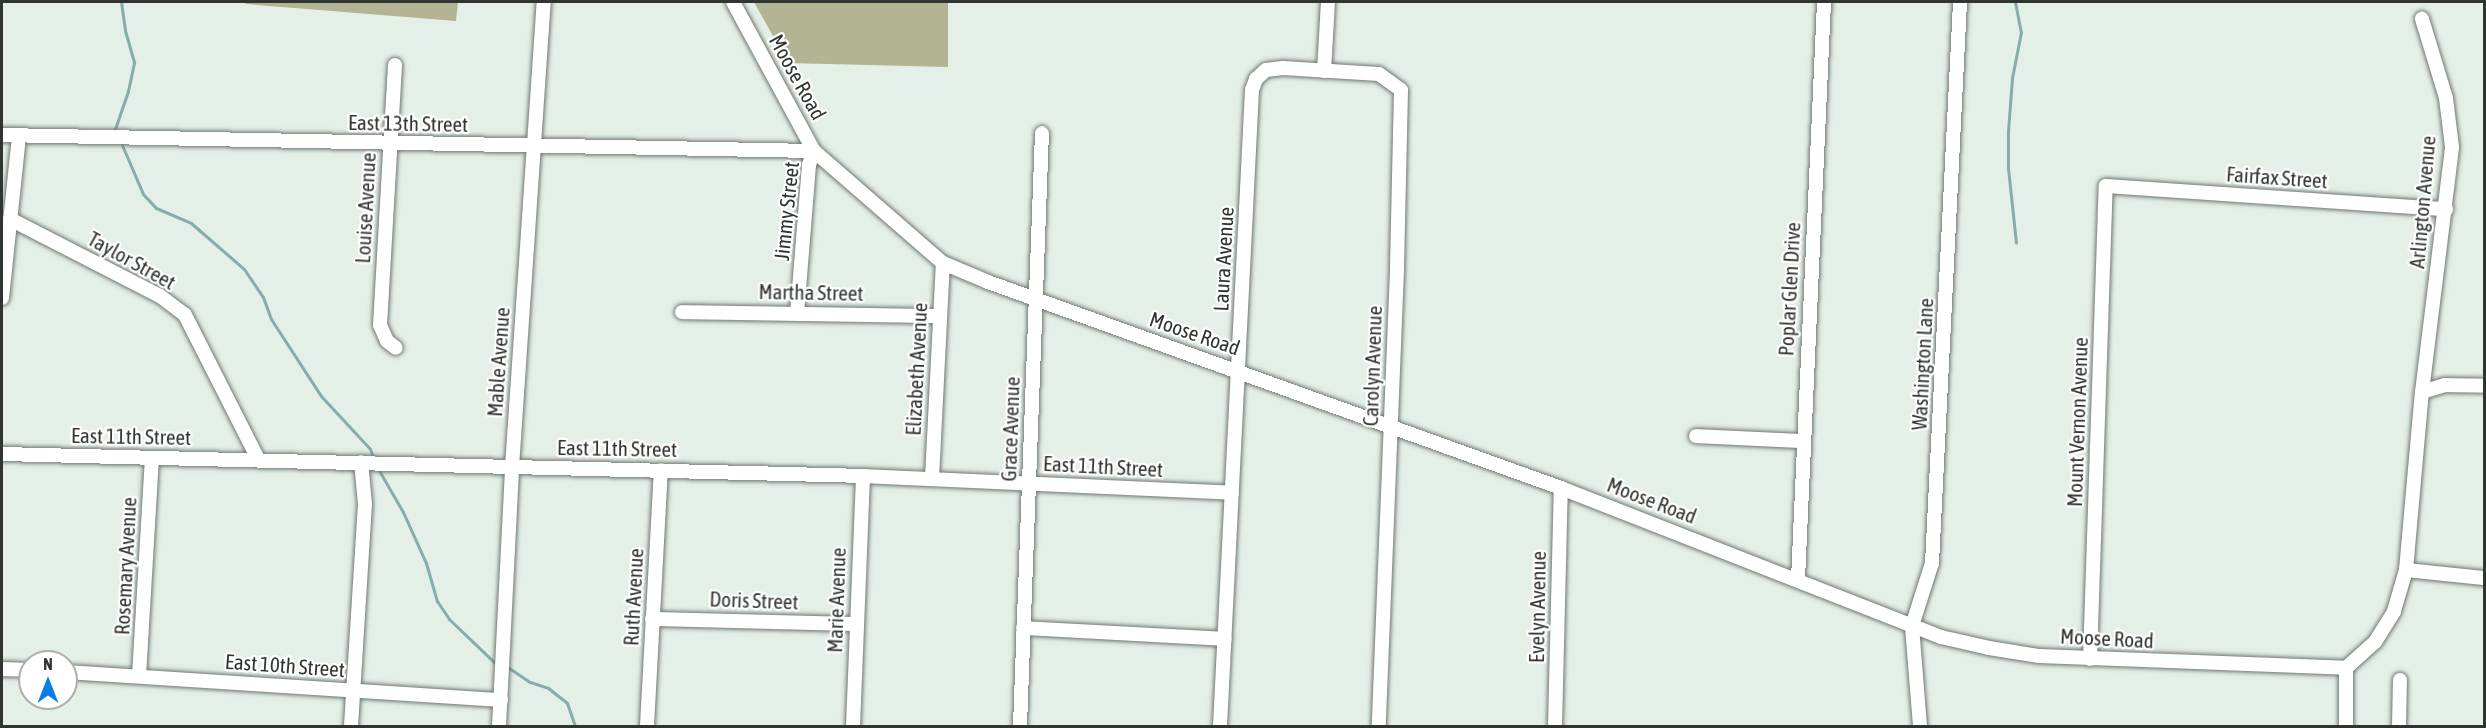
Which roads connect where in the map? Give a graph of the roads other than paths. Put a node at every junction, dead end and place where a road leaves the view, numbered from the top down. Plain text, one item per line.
1 (544, 2) edge
2 (733, 2) edge
3 (1328, 2) edge
4 (1824, 2) edge
5 (1960, 2) edge
6 (2422, 19) dead end
7 (395, 65) dead end
8 (1324, 71) junction
9 (1042, 133) dead end
10 (2, 135) edge
11 (19, 136) junction
12 (389, 143) junction
13 (533, 147) junction
14 (814, 151) junction
15 (2106, 186) joint
16 (2446, 209) junction
17 (10, 219) junction
18 (943, 262) junction
19 (2, 298) edge
20 (1036, 299) junction
21 (682, 312) dead end
22 (797, 313) junction
23 (939, 316) junction
24 (396, 348) dead end
25 (1239, 370) junction
26 (2484, 386) edge
27 (2422, 392) junction
28 (1391, 425) junction
29 (1696, 436) dead end
30 (1804, 441) junction
31 (2, 453) edge
32 (152, 458) junction
33 (258, 459) junction
34 (370, 462) junction
35 (512, 467) junction
36 (661, 470) junction
37 (863, 476) junction
38 (932, 478) junction
39 (1030, 483) junction
40 (1561, 488) junction
41 (1232, 494) junction
42 (2406, 570) junction
43 (2484, 578) edge
44 (1798, 579) junction
45 (652, 619) junction
46 (856, 624) junction
47 (1912, 626) junction
48 (1023, 628) junction
49 (1225, 639) junction
50 (2090, 659) junction
51 (2346, 668) junction
52 (2, 669) edge
53 (18, 670) edge
54 (78, 673) edge
55 (139, 676) junction
56 (2400, 680) dead end
57 (354, 690) junction
58 (501, 700) junction
59 (351, 726) edge
60 (499, 726) edge
61 (647, 726) edge
62 (853, 726) edge
63 (1020, 726) edge
64 (1220, 726) edge
65 (1379, 726) edge
66 (1555, 726) edge
67 (1920, 726) edge
68 (2346, 726) edge
69 (2399, 726) edge

1 - 13 street, Mable Avenue
2 - 14 street, Moose Road
3 - 8 street
4 - 30 street, Poplar Glen Drive
5 - 47 street, Washington Lane
6 - 16 street, Arlington Avenue
7 - 12 street, Louise Avenue
8 - 25 street, Laura Avenue
8 - 28 street, Carolyn Avenue
9 - 20 street, Grace Avenue
10 - 11 street, East 13th Street
11 - 12 street, East 13th Street
11 - 17 street
12 - 13 street, East 13th Street
12 - 24 street, Louise Avenue
13 - 14 street, East 13th Street
13 - 35 street, Mable Avenue
14 - 18 street, Moose Road
14 - 22 street, Jimmy Street
15 - 16 street, Fairfax Street
15 - 50 street, Mount Vernon Avenue
16 - 27 street, Arlington Avenue
17 - 19 street
17 - 33 street, Taylor Street
18 - 20 street, Moose Road
18 - 23 street, Elizabeth Avenue
20 - 25 street, Moose Road
20 - 39 street, Grace Avenue
21 - 22 street, Martha Street
22 - 23 street, Martha Street
23 - 38 street, Elizabeth Avenue
25 - 28 street, Moose Road
25 - 41 street, Laura Avenue
26 - 27 street
27 - 42 street
28 - 40 street, Moose Road
28 - 65 street, Carolyn Avenue
29 - 30 street
30 - 44 street, Poplar Glen Drive
31 - 32 street, East 11th Street
32 - 33 street, East 11th Street
32 - 55 street, Rosemary Avenue
33 - 34 street, East 11th Street
34 - 35 street, East 11th Street
34 - 57 street
35 - 36 street, East 11th Street
35 - 58 street, Mable Avenue
36 - 37 street, East 11th Street
36 - 45 street, Ruth Avenue
37 - 38 street, East 11th Street
37 - 46 street, Marie Avenue
38 - 39 street, East 11th Street
39 - 41 street, East 11th Street
39 - 48 street, Grace Avenue
40 - 44 street, Moose Road
40 - 66 street, Evelyn Avenue
41 - 49 street, Laura Avenue
42 - 43 street
42 - 51 street
44 - 47 street, Moose Road
45 - 46 street, Doris Street
45 - 61 street, Ruth Avenue
46 - 62 street, Marie Avenue
47 - 50 street, Moose Road
47 - 67 street, Washington Lane
48 - 49 street
48 - 63 street, Grace Avenue
49 - 64 street, Laura Avenue
50 - 51 street, Moose Road
51 - 68 street
52 - 53 street
54 - 55 street, East 10th Street
55 - 57 street, East 10th Street
56 - 69 street
57 - 58 street, East 10th Street
57 - 59 street
58 - 60 street, Mable Avenue

